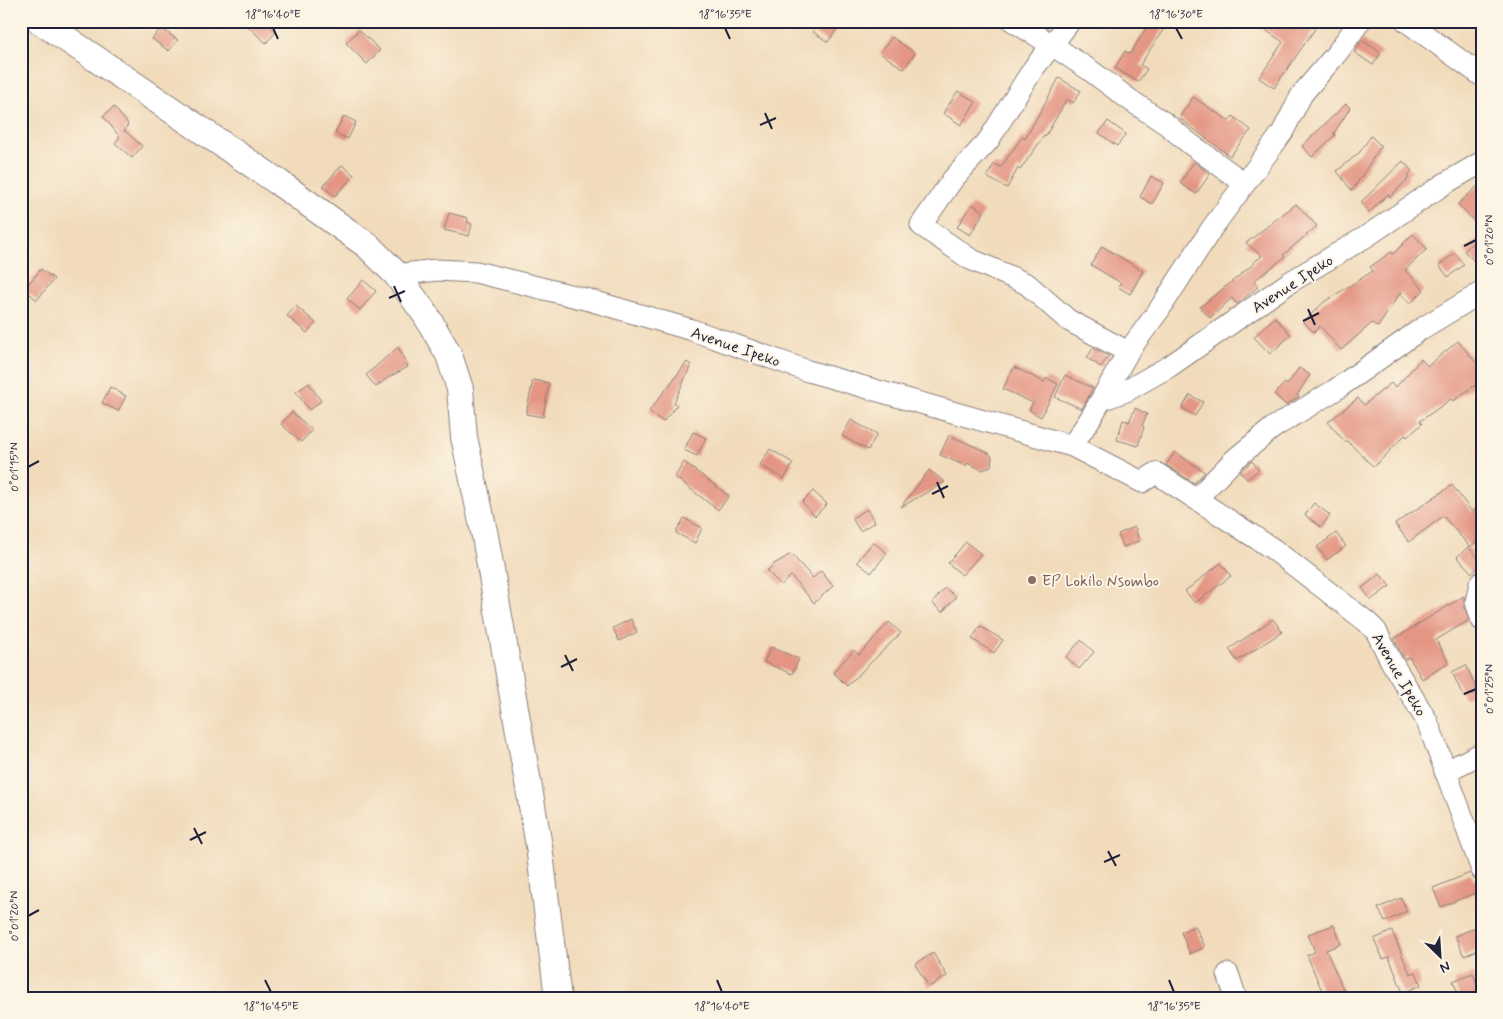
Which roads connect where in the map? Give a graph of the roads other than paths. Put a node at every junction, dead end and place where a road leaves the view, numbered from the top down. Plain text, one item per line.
1 (40, 21) edge
2 (1013, 21) edge
3 (1070, 21) edge
4 (1360, 21) edge
5 (1406, 21) edge
6 (1052, 45) junction
7 (1482, 76) edge
8 (1482, 162) edge
9 (1244, 183) junction
10 (397, 275) junction
11 (1482, 292) edge
12 (1128, 352) junction
13 (1101, 400) junction
14 (1072, 446) junction
15 (1197, 498) junction
16 (1482, 582) edge
17 (1482, 620) edge
18 (1482, 753) edge
19 (1445, 772) junction
20 (1480, 862) edge
21 (1228, 974) dead end
22 (558, 998) edge
23 (1236, 998) edge

1 - 10 street
2 - 6 street
3 - 6 street
4 - 9 street
5 - 7 street
6 - 9 street
6 - 12 street
8 - 13 street, Avenue Ipeko
9 - 12 street
10 - 14 street, Avenue Ipeko
10 - 22 street
11 - 15 street
12 - 13 street
13 - 14 street
14 - 15 street, Avenue Ipeko
15 - 19 street, Avenue Ipeko
16 - 17 street
18 - 19 street
19 - 20 street, Avenue Ipeko
21 - 23 street

